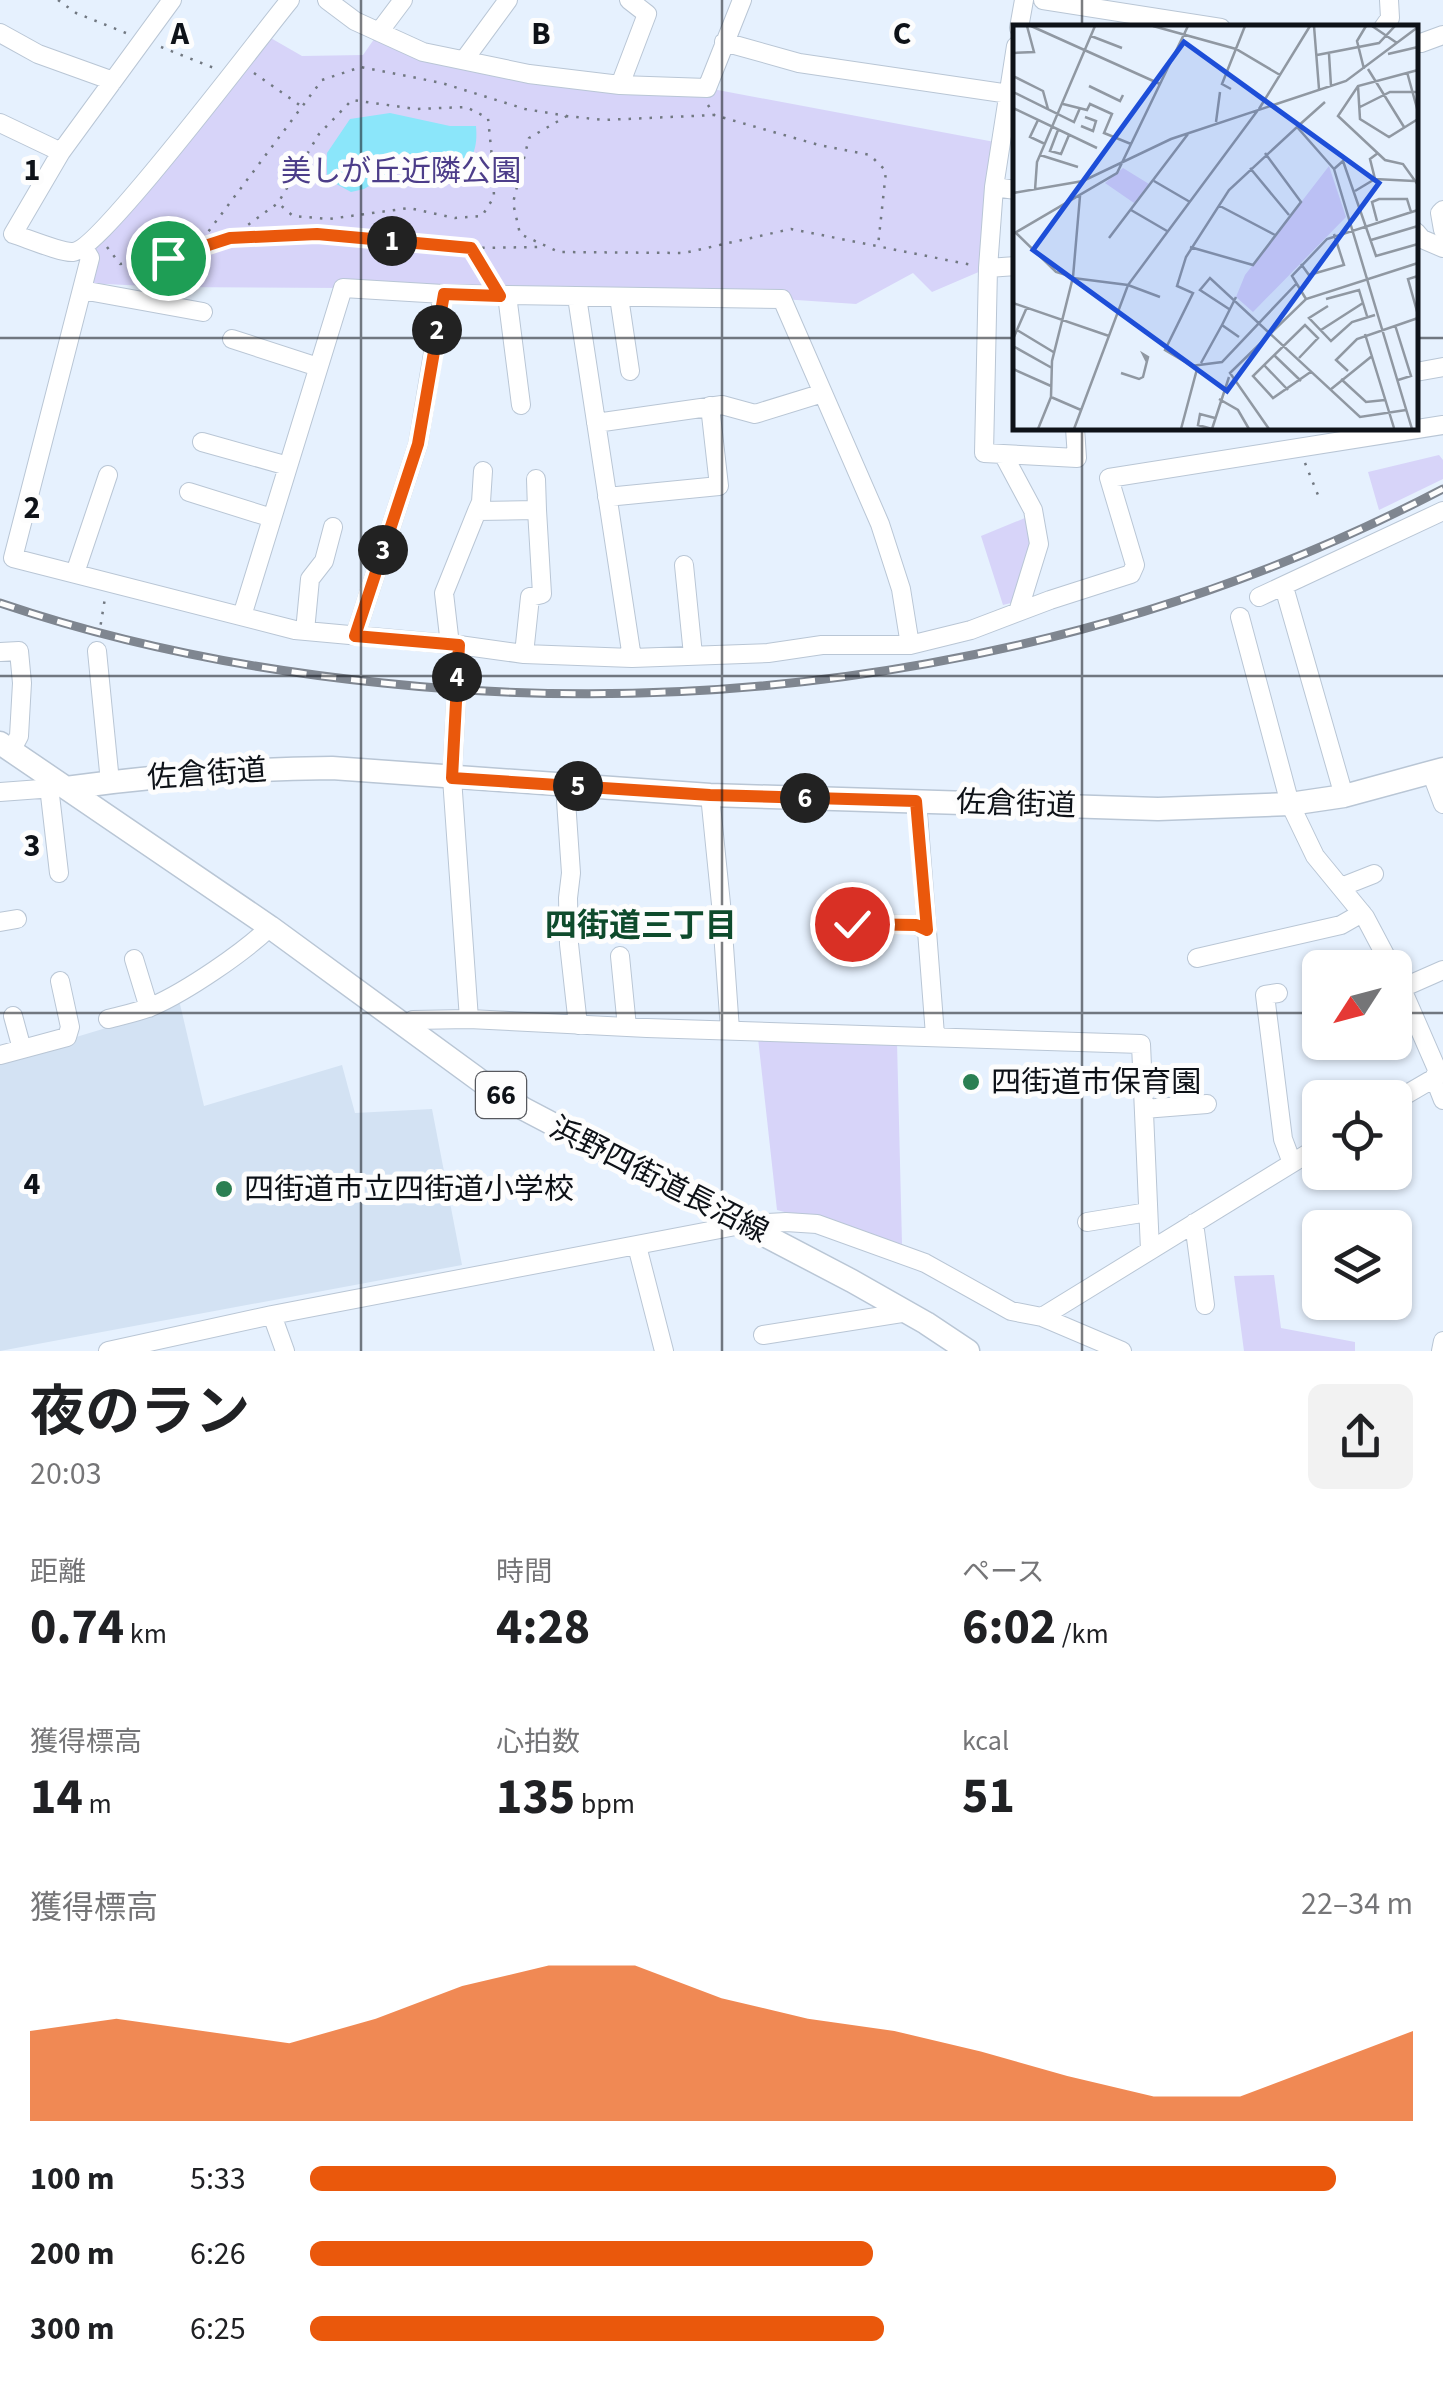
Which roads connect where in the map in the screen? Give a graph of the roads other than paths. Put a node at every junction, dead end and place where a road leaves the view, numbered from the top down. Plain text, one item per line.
1 (172, 0) edge
2 (290, 0) edge
3 (327, 0) edge
4 (402, 0) edge
5 (508, 0) edge
6 (628, 0) edge
7 (742, 0) edge
8 (1024, 0) edge
9 (1043, 0) edge
10 (1389, 0) edge
11 (1020, 25) edge
12 (1202, 25) edge
13 (1385, 25) edge
14 (379, 32) junction
15 (0, 33) edge
16 (1443, 35) edge
17 (724, 42) junction
18 (1418, 43) edge
19 (464, 60) junction
20 (113, 81) junction
21 (620, 86) junction
22 (1011, 94) edge
23 (0, 123) edge
24 (61, 152) junction
25 (994, 187) junction
26 (1013, 190) edge
27 (1443, 210) edge
28 (1443, 230) edge
29 (1418, 234) edge
30 (91, 241) junction
31 (1443, 248) edge
32 (1013, 266) edge
33 (988, 268) junction
34 (82, 290) junction
35 (444, 294) junction
36 (503, 295) junction
37 (577, 297) junction
38 (620, 298) junction
39 (203, 312) dead end
40 (232, 339) dead end
41 (318, 367) junction
42 (1443, 367) edge
43 (630, 371) dead end
44 (1418, 372) edge
45 (823, 393) junction
46 (522, 405) dead end
47 (710, 406) junction
48 (596, 423) junction
49 (1443, 425) edge
50 (1418, 429) edge
51 (1075, 430) edge
52 (1412, 430) edge
53 (202, 442) dead end
54 (1003, 454) junction
55 (288, 466) junction
56 (484, 471) dead end
57 (108, 475) dead end
58 (536, 478) dead end
59 (189, 492) dead end
60 (607, 497) junction
61 (537, 510) junction
62 (477, 511) junction
63 (1443, 511) edge
64 (272, 518) junction
65 (334, 527) dead end
66 (6, 556) edge
67 (684, 565) dead end
68 (75, 572) junction
69 (1286, 594) dead end
70 (1259, 597) dead end
71 (1018, 612) junction
72 (242, 616) junction
73 (1240, 616) dead end
74 (305, 631) junction
75 (355, 636) junction
76 (454, 645) junction
77 (910, 646) junction
78 (97, 651) road end
79 (0, 652) edge
80 (524, 654) junction
81 (693, 655) junction
82 (632, 658) junction
83 (6, 747) edge
84 (1437, 771) edge
85 (452, 778) junction
86 (110, 782) junction
87 (565, 786) junction
88 (56, 788) junction
89 (0, 792) edge
90 (710, 795) junction
91 (1344, 796) junction
92 (916, 801) junction
93 (1290, 804) junction
94 (1443, 804) edge
95 (59, 873) dead end
96 (1374, 874) dead end
97 (1341, 887) junction
98 (1362, 913) junction
99 (852, 924) dead end
100 (270, 928) junction
101 (927, 930) junction
102 (1382, 950) edge
103 (620, 956) dead end
104 (134, 958) dead end
105 (1197, 958) dead end
106 (1443, 970) edge
107 (1412, 974) edge
108 (60, 981) dead end
109 (1278, 993) dead end
110 (149, 1008) junction
111 (1412, 1013) edge
112 (13, 1016) dead end
113 (108, 1019) dead end
114 (470, 1020) junction
115 (578, 1024) junction
116 (627, 1027) junction
117 (408, 1028) junction
118 (730, 1030) junction
119 (935, 1036) junction
120 (22, 1049) junction
121 (0, 1055) edge
122 (1439, 1075) edge
123 (1412, 1090) edge
124 (1443, 1100) edge
125 (1207, 1104) dead end
126 (1144, 1109) junction
127 (1302, 1157) edge
128 (1292, 1163) junction
129 (1148, 1212) junction
130 (1087, 1222) dead end
131 (1194, 1223) junction
132 (746, 1224) junction
133 (637, 1246) junction
134 (1150, 1250) junction
135 (1205, 1305) dead end
136 (908, 1312) junction
137 (272, 1315) junction
138 (1042, 1317) junction
139 (763, 1335) dead end
140 (1443, 1342) edge
141 (177, 1344) edge
142 (116, 1350) edge
143 (285, 1351) edge
144 (664, 1351) edge
145 (968, 1351) edge
146 (1122, 1351) edge
147 (1442, 1351) edge

1 - 20 street
2 - 30 street
3 - 14 street
4 - 14 street
5 - 19 street
6 - 21 street
7 - 17 street
8 - 11 street
9 - 12 street
10 - 13 street
14 - 19 street
15 - 20 street
16 - 18 street
17 - 21 street
17 - 22 street
19 - 21 street
20 - 24 street
22 - 25 street
23 - 24 street
24 - 30 street
25 - 26 street
25 - 33 street
27 - 28 street
29 - 31 street
30 - 34 street
32 - 33 street
33 - 54 street
34 - 39 street
34 - 66 street
35 - 36 street
35 - 41 street
35 - 75 street
36 - 37 street
36 - 46 street
37 - 38 street
37 - 48 street
38 - 43 street
38 - 45 street
40 - 41 street
41 - 55 street
42 - 44 street
45 - 47 street
45 - 77 street
47 - 48 street
47 - 60 street
48 - 60 street
49 - 50 street
51 - 54 street
52 - 71 street
53 - 55 street
54 - 71 street
55 - 64 street
56 - 62 street
57 - 68 street
58 - 61 street
59 - 64 street
60 - 82 street
61 - 62 street
61 - 80 street
62 - 76 street
63 - 70 street
64 - 72 street
65 - 74 street
66 - 68 street
67 - 81 street
68 - 72 street
69 - 91 street
71 - 77 street
72 - 74 street
73 - 93 street
74 - 75 street
75 - 76 street
76 - 80 street
76 - 85 street
77 - 81 street
78 - 86 street
79 - 83 street
80 - 82 street
81 - 82 street
83 - 88 main road
84 - 91 main road, 佐倉街道
84 - 94 street
85 - 86 main road, 佐倉街道
85 - 87 main road, 佐倉街道
85 - 114 street
86 - 88 main road, 佐倉街道
87 - 90 main road, 佐倉街道
87 - 115 street
88 - 89 street
88 - 95 street
88 - 100 main road, 浜野四街道長沼線 / 66
90 - 92 main road, 佐倉街道
90 - 118 street
91 - 93 main road, 佐倉街道
92 - 93 main road, 佐倉街道
92 - 101 street
93 - 97 street
96 - 97 street
97 - 98 street
98 - 102 street
98 - 105 street
99 - 101 street
100 - 110 street
100 - 117 main road, 浜野四街道長沼線 / 66
101 - 119 street
103 - 116 street
104 - 110 street
106 - 107 street
108 - 120 street
109 - 128 street
110 - 113 street
111 - 122 street
112 - 120 street
114 - 115 street
114 - 117 street
115 - 116 street
116 - 118 street
117 - 132 main road, 浜野四街道長沼線 / 66
118 - 119 street
119 - 126 street
120 - 121 street
122 - 123 street
122 - 124 street
125 - 126 street
126 - 129 street
127 - 128 street
128 - 131 street
129 - 130 street
129 - 134 street
131 - 134 street
131 - 135 street
132 - 133 street
132 - 136 main road, 浜野四街道長沼線 / 66
132 - 138 street
133 - 137 street
133 - 144 street
134 - 138 street
136 - 139 street
136 - 145 main road, 浜野四街道長沼線 / 66
137 - 141 street
137 - 143 street
138 - 146 street
140 - 147 street
141 - 142 street

